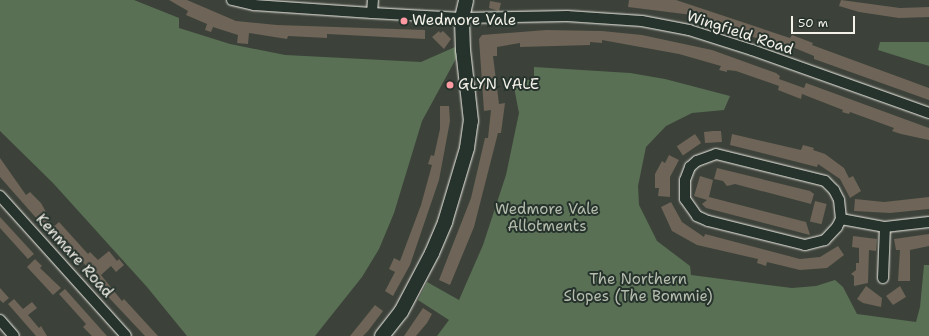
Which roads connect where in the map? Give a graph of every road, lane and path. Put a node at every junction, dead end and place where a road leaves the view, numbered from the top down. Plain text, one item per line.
1 (232, 0) edge
2 (373, 0) edge
3 (466, 0) edge
4 (372, 13) junction
5 (462, 18) junction
6 (929, 113) edge
7 (0, 196) edge
8 (841, 219) junction
9 (929, 222) edge
10 (885, 227) junction
11 (883, 278) dead end
12 (0, 320) edge
13 (14, 336) edge
14 (126, 336) edge
15 (382, 336) edge

1 - 4 street
2 - 4 street
3 - 5 street
4 - 5 street
5 - 6 street, Wingfield Road
5 - 15 street
7 - 14 street, Kenmare Road
8 - 8 street
8 - 10 street
9 - 10 street
10 - 11 street
12 - 13 street

